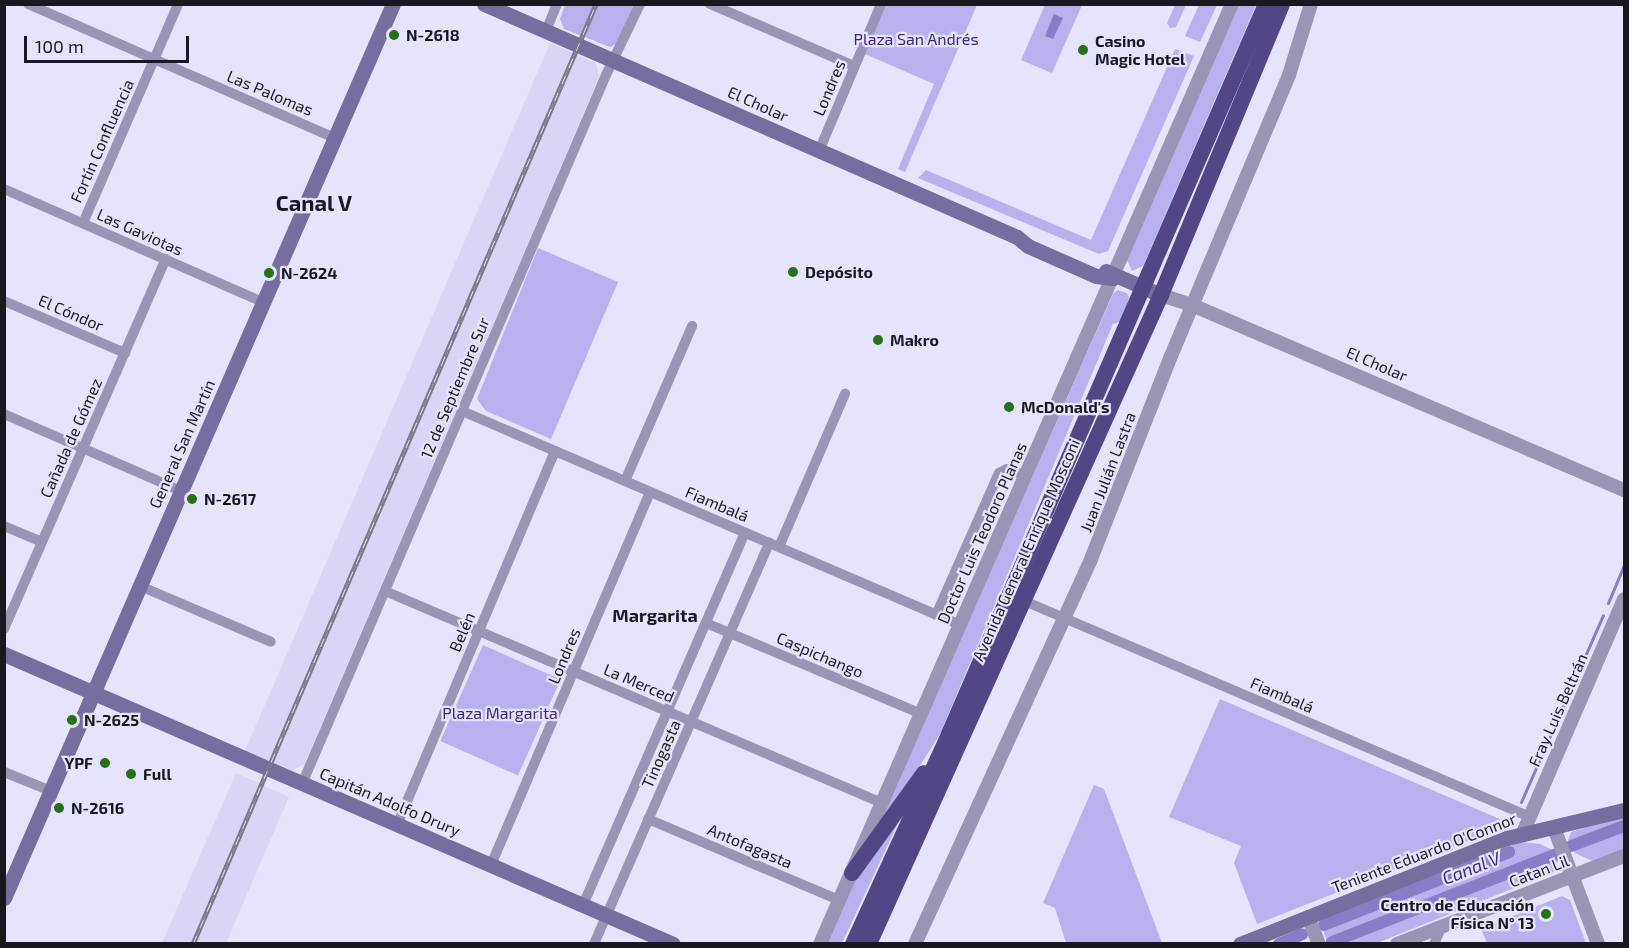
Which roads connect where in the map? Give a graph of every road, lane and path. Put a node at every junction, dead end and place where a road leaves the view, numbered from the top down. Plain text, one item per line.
1 (28, 4) edge
2 (178, 4) edge
3 (393, 4) edge
4 (484, 4) edge
5 (557, 4) edge
6 (640, 4) edge
7 (710, 4) edge
8 (881, 4) edge
9 (1232, 4) edge
10 (1266, 4) edge
11 (1282, 4) edge
12 (1311, 4) edge
13 (546, 31) junction
14 (154, 59) junction
15 (614, 61) junction
16 (854, 66) junction
17 (335, 138) junction
18 (819, 151) junction
19 (4, 189) edge
20 (83, 223) junction
21 (165, 259) junction
22 (1113, 278) junction
23 (1141, 288) junction
24 (1161, 295) junction
25 (4, 301) edge
26 (263, 302) junction
27 (1192, 305) junction
28 (692, 326) dead end
29 (125, 353) junction
30 (845, 393) dead end
31 (462, 411) junction
32 (4, 414) edge
33 (83, 448) junction
34 (555, 451) junction
35 (1026, 476) junction
36 (625, 481) junction
37 (1624, 490) edge
38 (182, 491) junction
39 (650, 492) junction
40 (4, 526) edge
41 (746, 533) junction
42 (42, 543) junction
43 (774, 545) junction
44 (140, 586) junction
45 (385, 591) junction
46 (1624, 599) edge
47 (1022, 600) junction
48 (936, 615) junction
49 (1065, 618) junction
50 (706, 623) junction
51 (960, 625) junction
52 (4, 629) edge
53 (479, 631) junction
54 (730, 633) junction
55 (271, 642) dead end
56 (4, 654) edge
57 (573, 671) junction
58 (93, 694) junction
59 (668, 711) junction
60 (921, 714) junction
61 (691, 721) junction
62 (949, 735) junction
63 (4, 772) edge
64 (302, 784) junction
65 (51, 791) junction
66 (882, 803) junction
67 (1624, 810) edge
68 (1530, 817) junction
69 (648, 819) junction
70 (397, 825) junction
71 (1554, 828) junction
72 (1522, 835) junction
73 (1624, 856) edge
74 (491, 865) junction
75 (852, 873) junction
76 (1571, 876) junction
77 (4, 898) edge
78 (840, 900) junction
79 (583, 905) junction
80 (606, 915) junction
81 (1308, 917) junction
82 (1442, 926) junction
83 (594, 944) edge
84 (673, 944) edge
85 (820, 944) edge
86 (853, 944) edge
87 (868, 944) edge
88 (915, 944) edge
89 (1240, 944) edge
90 (1319, 944) edge
91 (1397, 944) edge
92 (1434, 944) edge
93 (1598, 944) edge

1 - 14 street, Las Palomas
2 - 14 street, Fortín Confluencia
3 - 17 main road, General San Martín
4 - 13 main road, El Cholar
5 - 13 street
6 - 15 street, 12 de Septiembre Sur
7 - 16 street
8 - 16 street, Londres
9 - 22 street, Doctor Luis Teodoro Planas
10 - 23 highway, Avenida General Enrique Mosconi
11 - 24 highway, Avenida General Enrique Mosconi
12 - 27 street, Juan Julián Lastra
13 - 15 main road, El Cholar
14 - 17 street, Las Palomas
14 - 20 street, Fortín Confluencia
15 - 18 main road, El Cholar
15 - 31 street, 12 de Septiembre Sur
16 - 18 street, Londres
17 - 26 main road, General San Martín
18 - 22 main road, El Cholar
19 - 20 street, Las Gaviotas
20 - 21 street, Las Gaviotas
21 - 26 street, Las Gaviotas
21 - 29 street, Cañada de Gómez
22 - 23 main road, El Cholar
22 - 35 street, Doctor Luis Teodoro Planas
23 - 24 main road, El Cholar
23 - 62 highway, Avenida General Enrique Mosconi
24 - 27 street, El Cholar
24 - 47 highway, Avenida General Enrique Mosconi
25 - 29 street, El Cóndor
26 - 38 main road, General San Martín
27 - 37 street, El Cholar
27 - 49 street, Juan Julián Lastra
28 - 36 street
29 - 33 street, Cañada de Gómez
30 - 43 street, Tinogasta
31 - 34 street, Fiambalá
31 - 45 street, 12 de Septiembre Sur
32 - 33 street
33 - 38 street
33 - 42 street, Cañada de Gómez
34 - 36 street, Fiambalá
34 - 53 street, Belén
35 - 48 street
35 - 51 street, Doctor Luis Teodoro Planas
36 - 39 street, Fiambalá
38 - 44 main road, General San Martín
39 - 41 street, Fiambalá
39 - 57 street, Londres
40 - 42 street
41 - 43 street, Fiambalá
41 - 50 street, Tinogasta
42 - 52 street, Cañada de Gómez
43 - 48 street, Fiambalá
43 - 54 street, Tinogasta
44 - 55 street
44 - 58 main road, General San Martín
45 - 53 street, La Merced
45 - 64 street, 12 de Septiembre Sur
46 - 68 street, Fray Luis Beltrán
47 - 49 street, Fiambalá
47 - 87 highway, Avenida General Enrique Mosconi
48 - 51 street, Fiambalá
49 - 68 street, Fiambalá
49 - 88 street, Juan Julián Lastra
50 - 54 street, Caspichango
50 - 59 street, Tinogasta
51 - 60 street, Doctor Luis Teodoro Planas
53 - 57 street, La Merced
53 - 70 street, Belén
54 - 60 street, Caspichango
54 - 61 street, Tinogasta
56 - 58 main road, Capitán Adolfo Drury
57 - 59 street, La Merced
57 - 74 street, Londres
58 - 64 main road, Capitán Adolfo Drury
58 - 65 main road, General San Martín
59 - 61 street, La Merced
59 - 79 street, Tinogasta
60 - 66 street, Doctor Luis Teodoro Planas
61 - 66 street, La Merced
61 - 69 street, Tinogasta
62 - 75 highway
62 - 86 highway, Avenida General Enrique Mosconi
63 - 65 street
64 - 70 main road, Capitán Adolfo Drury
65 - 77 main road, General San Martín
66 - 75 street, Doctor Luis Teodoro Planas
67 - 71 main road, Teniente Eduardo O'Connor
68 - 72 street, Fray Luis Beltrán
69 - 78 street, Antofagasta
69 - 80 street, Tinogasta
70 - 74 main road, Capitán Adolfo Drury
71 - 72 main road, Teniente Eduardo O'Connor
71 - 76 street
72 - 81 main road, Teniente Eduardo O'Connor
73 - 76 street, Catan Lil
74 - 79 main road, Capitán Adolfo Drury
75 - 78 street, Doctor Luis Teodoro Planas
76 - 82 street, Catan Lil
76 - 93 street
78 - 85 street, Doctor Luis Teodoro Planas
79 - 80 main road, Capitán Adolfo Drury
80 - 83 street, Tinogasta
80 - 84 main road, Capitán Adolfo Drury
81 - 89 main road, Teniente Eduardo O'Connor
81 - 90 street
82 - 91 street, Catan Lil
82 - 92 street

